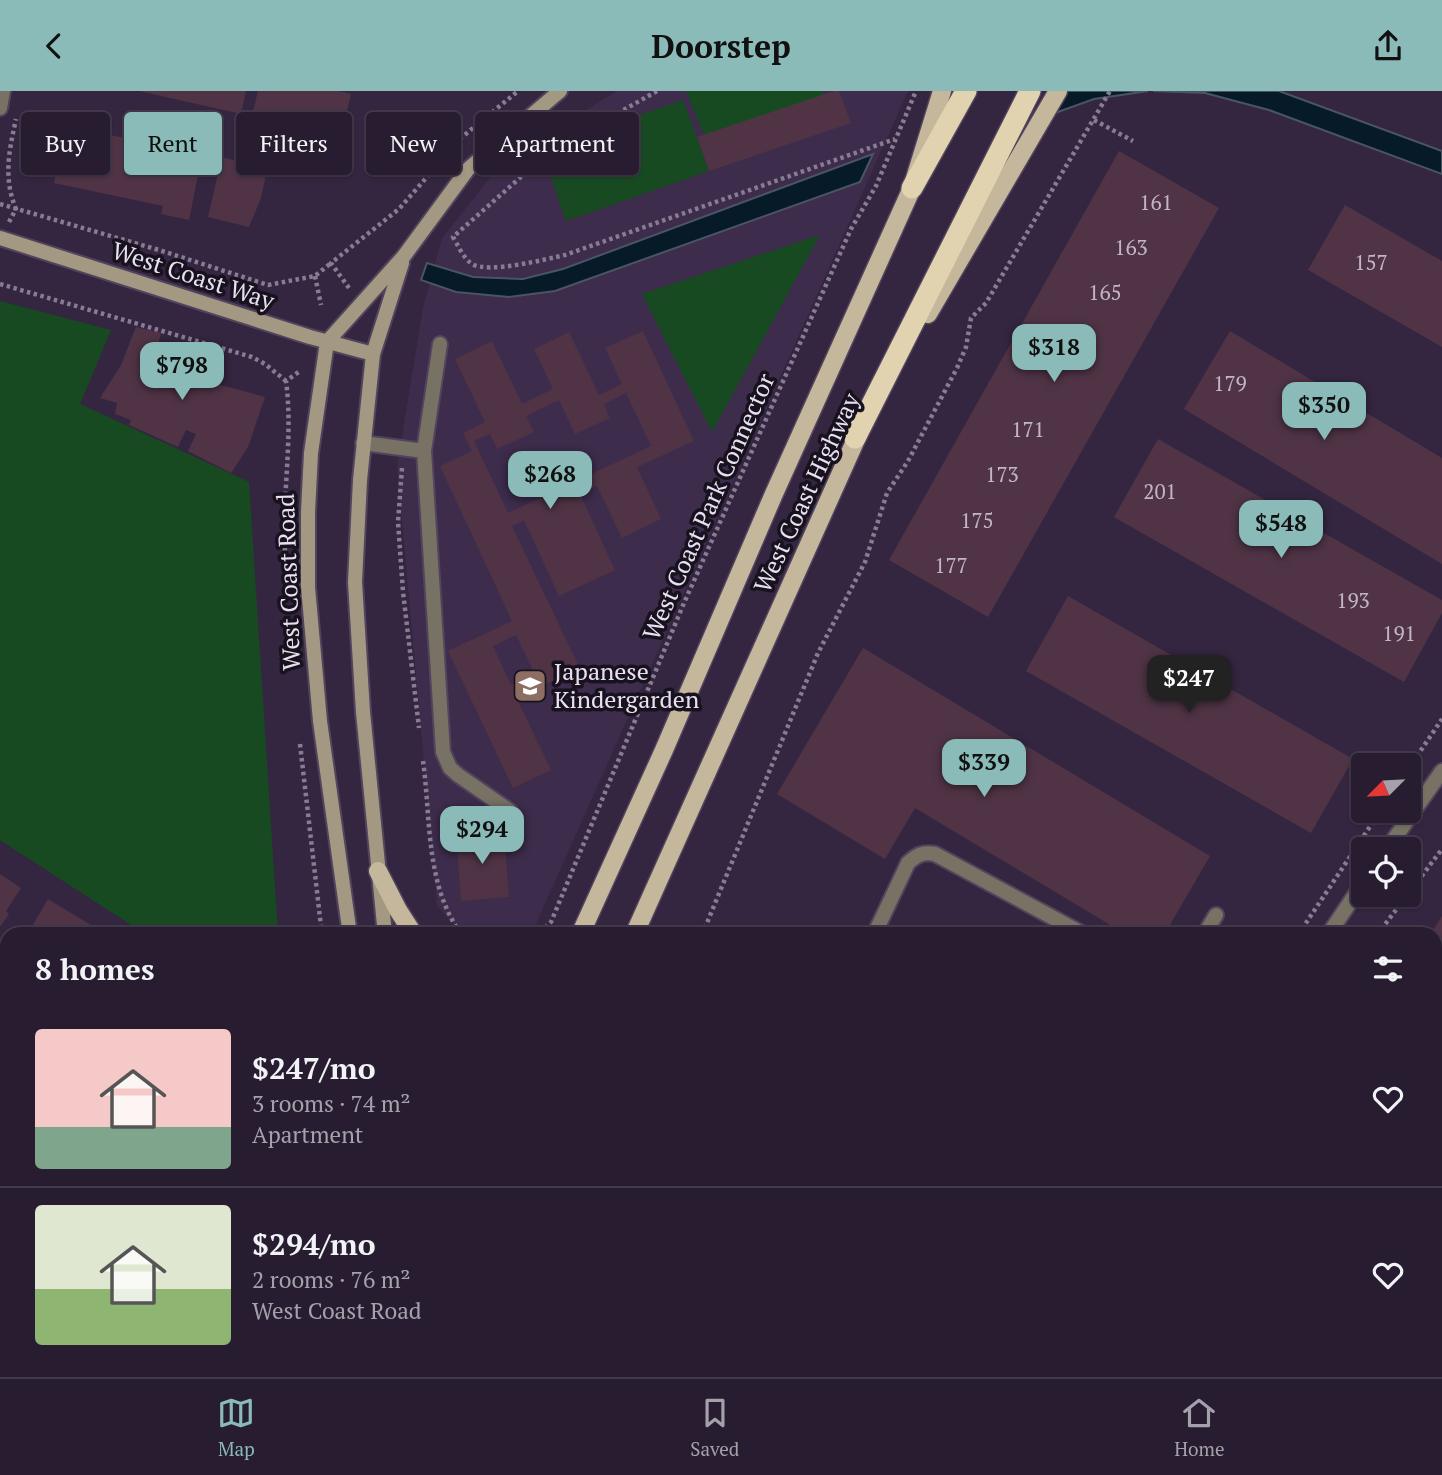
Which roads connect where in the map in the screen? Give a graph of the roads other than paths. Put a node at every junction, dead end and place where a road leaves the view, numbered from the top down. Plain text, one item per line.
1 (3, 91) edge
2 (560, 91) edge
3 (942, 91) edge
4 (966, 91) edge
5 (1030, 91) edge
6 (1059, 91) edge
7 (0, 107) edge
8 (912, 188) junction
9 (0, 238) edge
10 (404, 256) junction
11 (327, 342) junction
12 (440, 344) dead end
13 (373, 353) junction
14 (855, 438) junction
15 (363, 443) junction
16 (424, 451) junction
17 (1442, 771) edge
18 (510, 811) dead end
19 (1395, 837) edge
20 (379, 871) junction
21 (600, 890) junction
22 (1351, 901) edge
23 (1216, 915) dead end
24 (349, 927) edge
25 (384, 927) edge
26 (409, 927) edge
27 (573, 927) edge
28 (584, 927) edge
29 (638, 927) edge
30 (878, 927) edge
31 (1071, 927) edge
32 (1209, 927) edge
33 (1333, 927) edge

1 - 7 street
2 - 10 street
3 - 8 main road, West Coast Highway
4 - 8 highway
5 - 14 highway
6 - 14 main road, West Coast Highway
8 - 21 main road, West Coast Highway
9 - 11 street, West Coast Way
10 - 11 street
10 - 13 street
11 - 13 street, West Coast Way
11 - 24 street, West Coast Road
12 - 16 street
13 - 15 street
14 - 29 main road, West Coast Highway
15 - 16 street
15 - 20 street
16 - 18 street
17 - 19 street
20 - 25 street
20 - 26 main road
21 - 27 main road
21 - 28 main road, West Coast Highway
22 - 33 street
23 - 32 street
30 - 31 street

